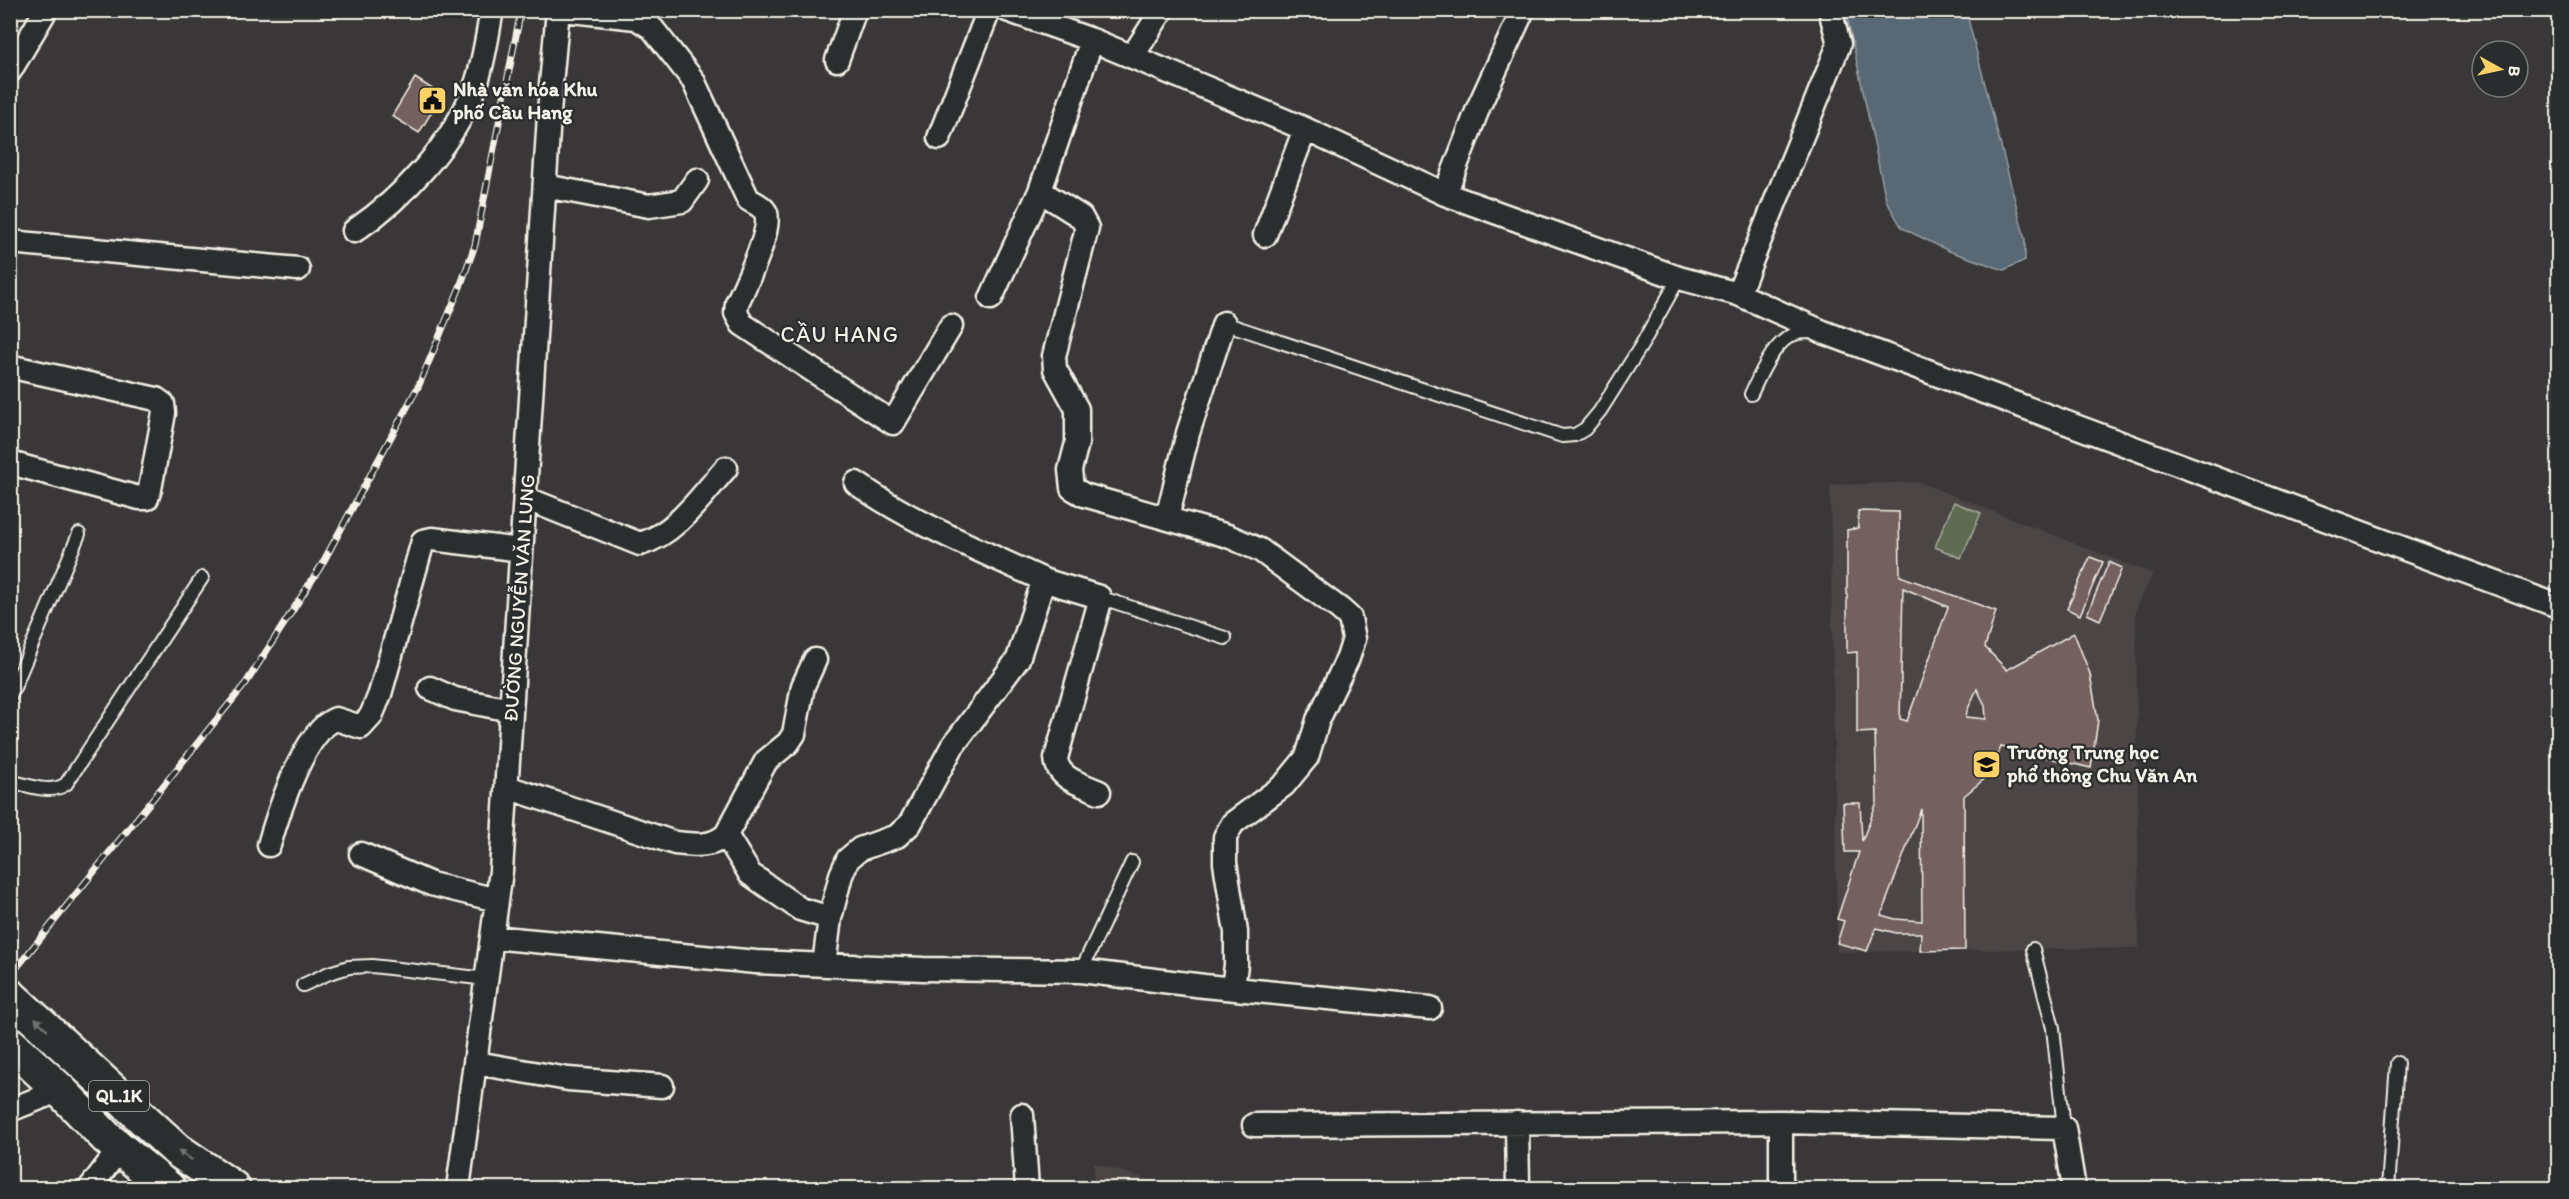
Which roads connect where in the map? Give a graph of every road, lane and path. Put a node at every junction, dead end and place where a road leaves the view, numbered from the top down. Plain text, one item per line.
1 (46, 10) edge
2 (492, 10) edge
3 (558, 10) edge
4 (563, 10) edge
5 (855, 10) edge
6 (989, 10) edge
7 (1007, 10) edge
8 (1162, 10) edge
9 (1523, 10) edge
10 (1830, 10) edge
11 (1031, 14) edge
12 (1092, 40) junction
13 (1132, 57) junction
14 (837, 60) dead end
15 (10, 71) edge
16 (1305, 129) junction
17 (939, 138) dead end
18 (698, 180) dead end
19 (545, 186) junction
20 (1040, 191) junction
21 (1445, 194) junction
22 (354, 231) dead end
23 (1265, 235) dead end
24 (10, 242) edge
25 (298, 269) dead end
26 (1679, 278) junction
27 (1738, 294) junction
28 (991, 298) dead end
29 (1224, 323) joint
30 (951, 326) dead end
31 (1823, 332) junction
32 (13, 368) dead end
33 (1751, 394) dead end
34 (10, 463) edge
35 (726, 468) dead end
36 (856, 483) dead end
37 (525, 498) junction
38 (1167, 518) junction
39 (79, 534) dead end
40 (521, 550) junction
41 (202, 578) dead end
42 (1046, 581) junction
43 (1099, 597) junction
44 (2559, 606) edge
45 (1225, 638) dead end
46 (816, 660) dead end
47 (430, 688) dead end
48 (10, 697) edge
49 (511, 710) junction
50 (10, 781) edge
51 (507, 787) junction
52 (1099, 792) dead end
53 (726, 835) junction
54 (269, 845) dead end
55 (361, 854) dead end
56 (1132, 862) dead end
57 (497, 900) junction
58 (830, 918) junction
59 (492, 938) junction
60 (2033, 949) dead end
61 (824, 965) junction
62 (1081, 971) junction
63 (487, 979) junction
64 (303, 984) dead end
65 (1233, 988) junction
66 (10, 996) edge
67 (1430, 1008) dead end
68 (10, 1044) edge
69 (476, 1063) junction
70 (2397, 1063) dead end
71 (662, 1086) dead end
72 (60, 1090) junction
73 (10, 1110) edge
74 (1022, 1115) dead end
75 (1781, 1122) junction
76 (1517, 1123) junction
77 (1254, 1125) dead end
78 (2064, 1128) junction
79 (120, 1148) junction
80 (460, 1187) edge
81 (90, 1188) edge
82 (168, 1188) edge
83 (233, 1188) edge
84 (1027, 1188) edge
85 (1518, 1188) edge
86 (1780, 1188) edge
87 (2074, 1188) edge
88 (2388, 1188) edge

1 - 15 street
2 - 22 street
3 - 19 street, ĐƯỜNG NGUYỄN VĂN LUNG
4 - 30 street
5 - 14 street
6 - 17 street
7 - 11 street
8 - 13 street
9 - 21 street
10 - 27 street
11 - 12 street
12 - 13 street
12 - 20 street
13 - 16 street
16 - 21 street
16 - 23 street
18 - 19 street
19 - 37 street, ĐƯỜNG NGUYỄN VĂN LUNG
20 - 28 street
20 - 38 street
21 - 26 street
24 - 25 street
26 - 27 street
26 - 29 lane
27 - 31 street
29 - 38 street
31 - 33 lane
31 - 44 street
32 - 34 street
35 - 37 street
36 - 42 street
37 - 40 street, ĐƯỜNG NGUYỄN VĂN LUNG
38 - 65 street
39 - 48 lane
40 - 49 street, ĐƯỜNG NGUYỄN VĂN LUNG
40 - 54 street
41 - 50 lane
42 - 43 street
42 - 58 street
43 - 45 lane
43 - 52 street
46 - 53 street
47 - 49 street
49 - 51 street, ĐƯỜNG NGUYỄN VĂN LUNG
51 - 53 street
51 - 57 street, ĐƯỜNG NGUYỄN VĂN LUNG
53 - 58 street
55 - 57 street
56 - 62 lane
57 - 59 street, ĐƯỜNG NGUYỄN VĂN LUNG
58 - 61 street
59 - 61 street
59 - 63 street, ĐƯỜNG NGUYỄN VĂN LUNG
60 - 78 lane
61 - 62 street
62 - 65 street
63 - 64 lane
63 - 69 street, ĐƯỜNG NGUYỄN VĂN LUNG
65 - 67 street
83 -> 66 main road, QL.1K
68 - 72 main road, QL.1K
69 - 71 street
69 - 80 street, ĐƯỜNG NGUYỄN VĂN LUNG
70 - 88 lane
72 - 73 street
72 - 79 main road, QL.1K
74 - 84 street
75 - 76 street
75 - 78 street
75 - 86 street
76 - 77 street
76 - 85 street
78 - 87 street
79 - 81 street
79 - 82 main road, QL.1K

